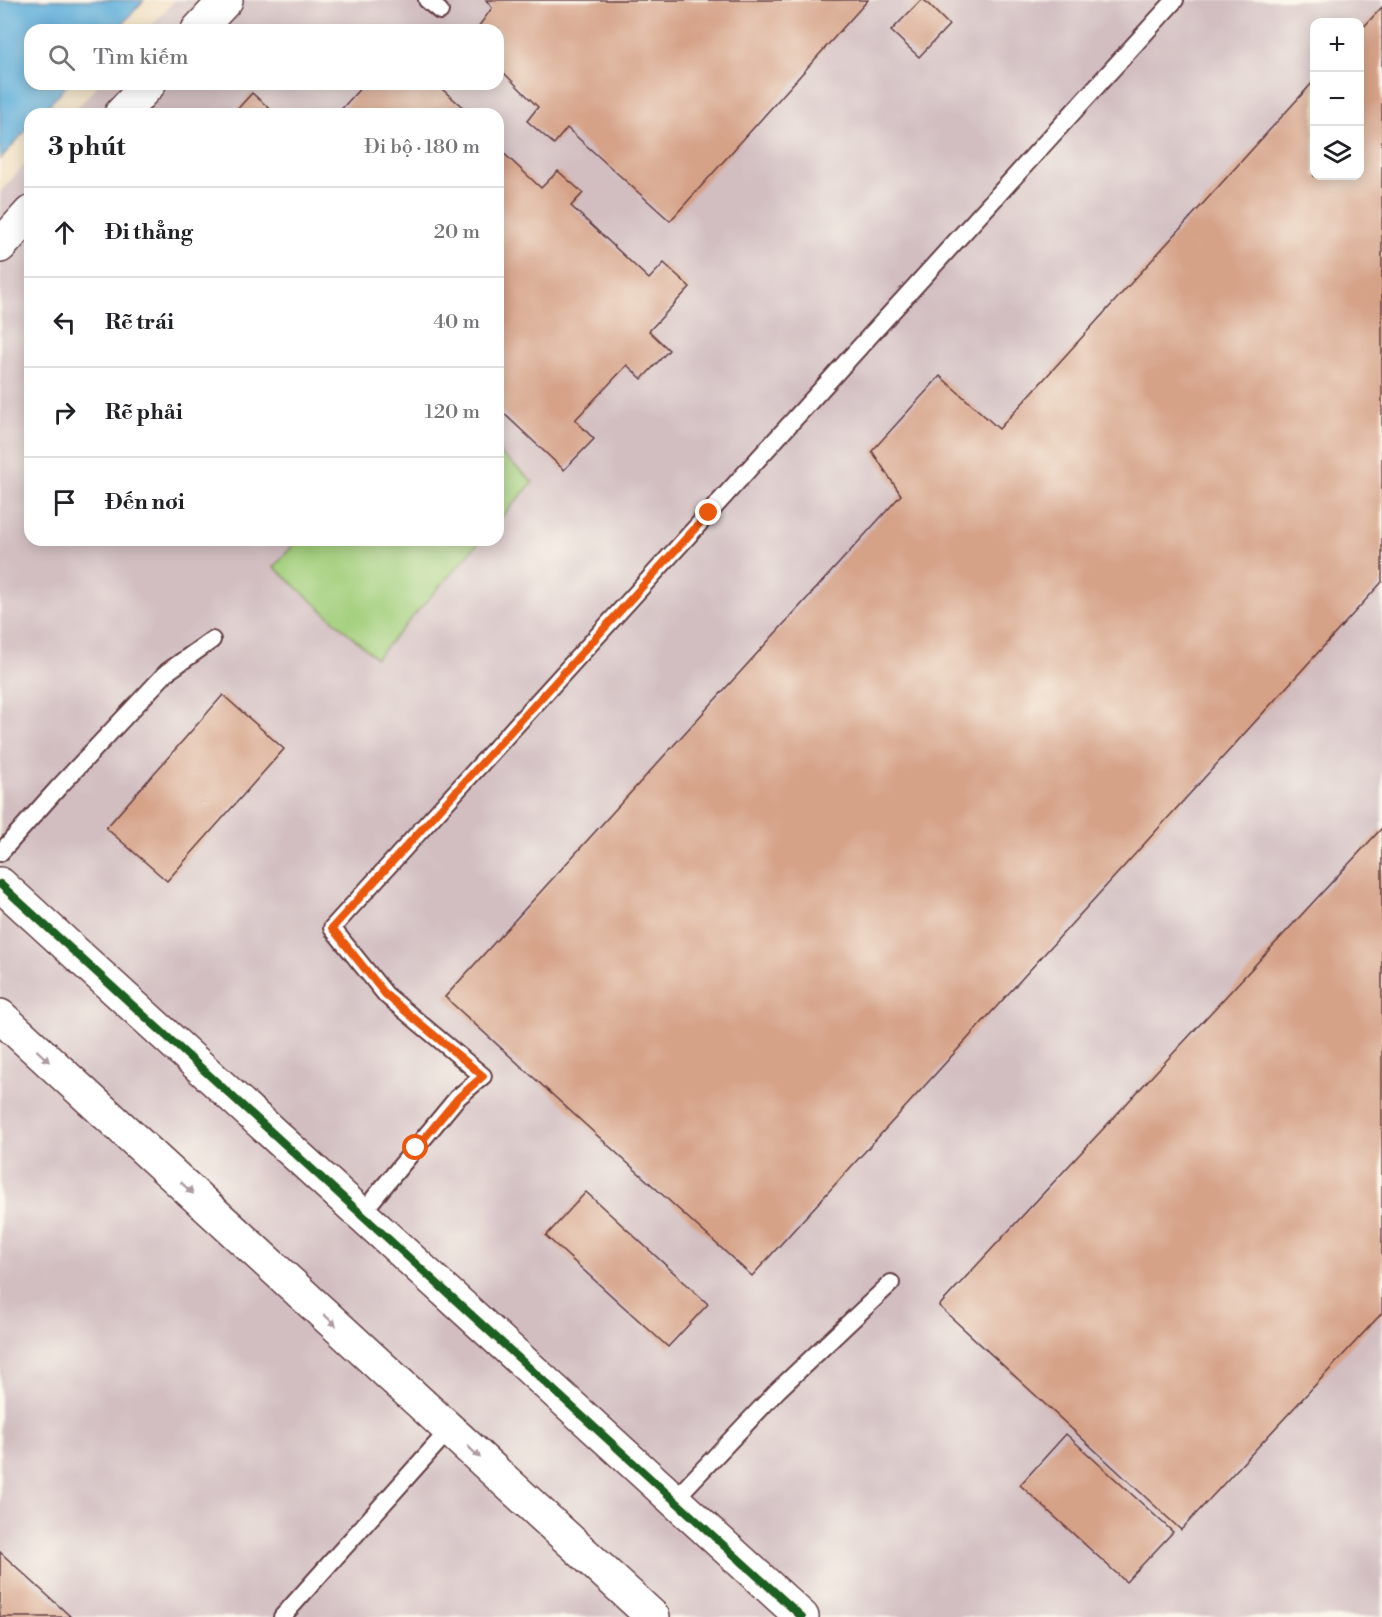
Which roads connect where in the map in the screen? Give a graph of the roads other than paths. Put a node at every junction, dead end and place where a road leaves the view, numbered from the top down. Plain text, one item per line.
1 (226, 0) edge
2 (1175, 0) edge
3 (204, 24) edge
4 (143, 90) edge
5 (127, 108) edge
6 (24, 220) edge
7 (0, 246) edge
8 (212, 639) dead end
9 (0, 854) edge
10 (0, 884) edge
11 (0, 1016) edge
12 (361, 1214) junction
13 (891, 1284) dead end
14 (449, 1430) junction
15 (674, 1500) junction
16 (798, 1616) edge
17 (282, 1617) edge
18 (653, 1617) edge

1 - 3 street
2 - 12 lane
4 - 5 street
6 - 7 street
8 - 9 lane
10 - 12 street
11 -> 14 street
12 - 15 street
13 - 15 lane
14 - 17 lane
14 -> 18 street
15 - 16 street

